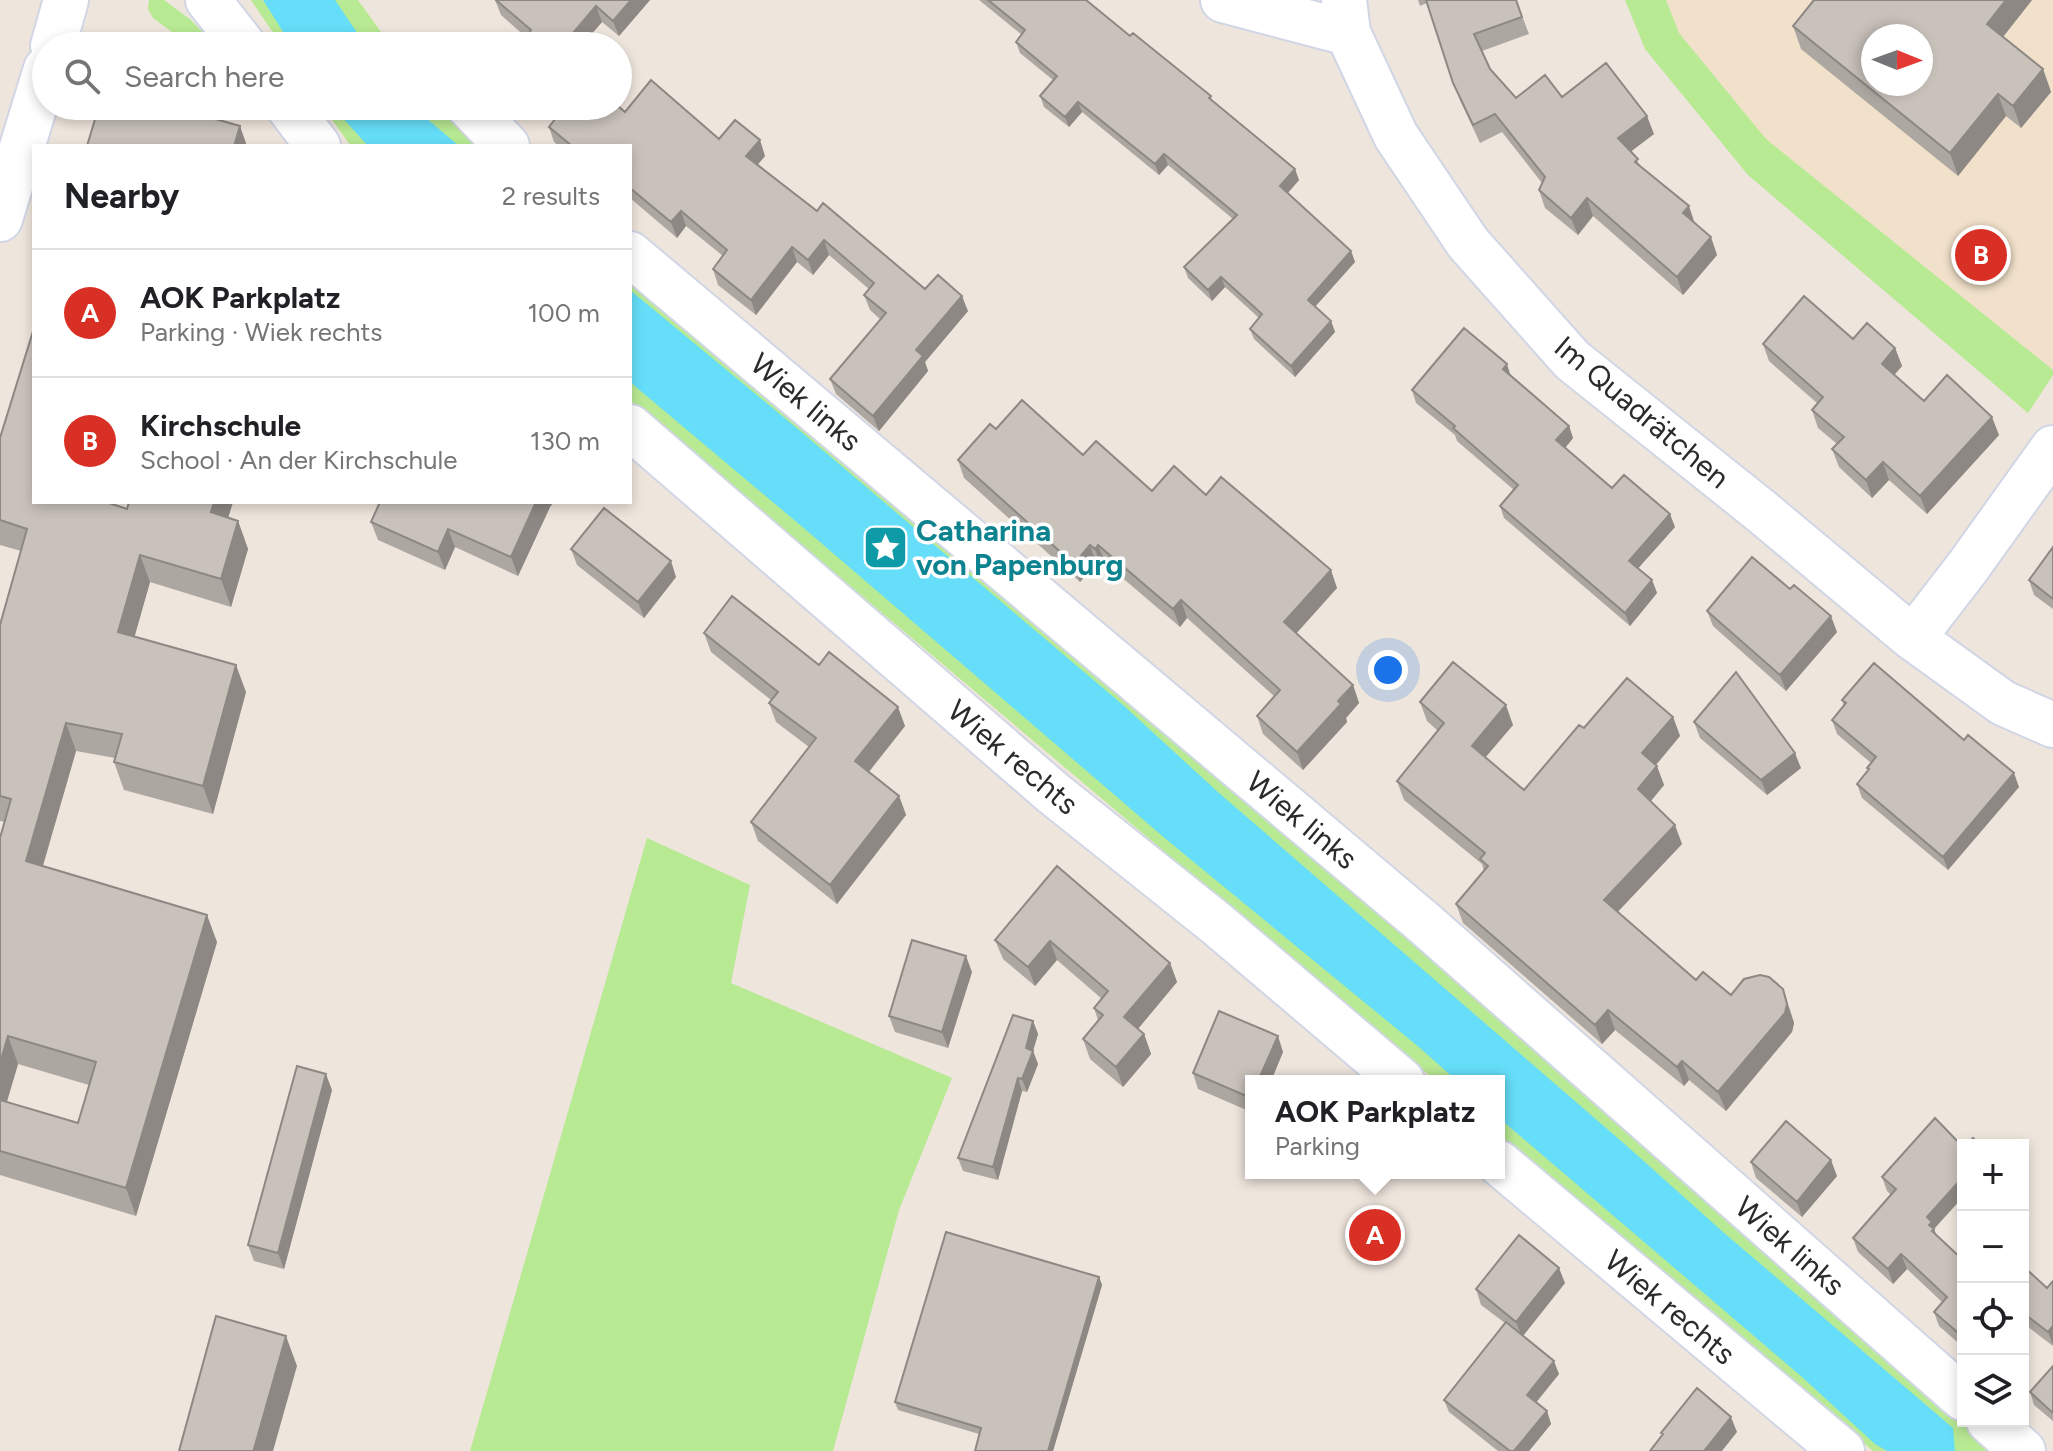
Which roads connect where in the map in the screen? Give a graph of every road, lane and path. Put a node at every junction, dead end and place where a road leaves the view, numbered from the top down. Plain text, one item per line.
1 (66, 0) edge
2 (208, 0) edge
3 (1223, 0) edge
4 (1346, 16) edge
5 (57, 32) edge
6 (233, 32) edge
7 (32, 115) edge
8 (298, 120) edge
9 (482, 120) edge
10 (316, 144) edge
11 (505, 144) edge
12 (0, 219) edge
13 (632, 256) edge
14 (632, 429) edge
15 (2053, 448) edge
16 (1913, 638) junction
17 (2053, 725) edge
18 (1395, 1075) edge
19 (1505, 1168) edge
20 (1957, 1393) edge
21 (1996, 1427) edge
22 (1842, 1451) edge
23 (2023, 1451) edge

1 - 5 street
2 - 6 street
3 - 4 street
4 - 16 street, Im Quadrätchen
7 - 12 street
8 - 10 street
9 - 11 street
13 - 20 street, Wiek links
14 - 18 street, Wiek rechts
15 - 16 street
16 - 17 street, Im Quadrätchen
19 - 22 street, Wiek rechts
21 - 23 street

